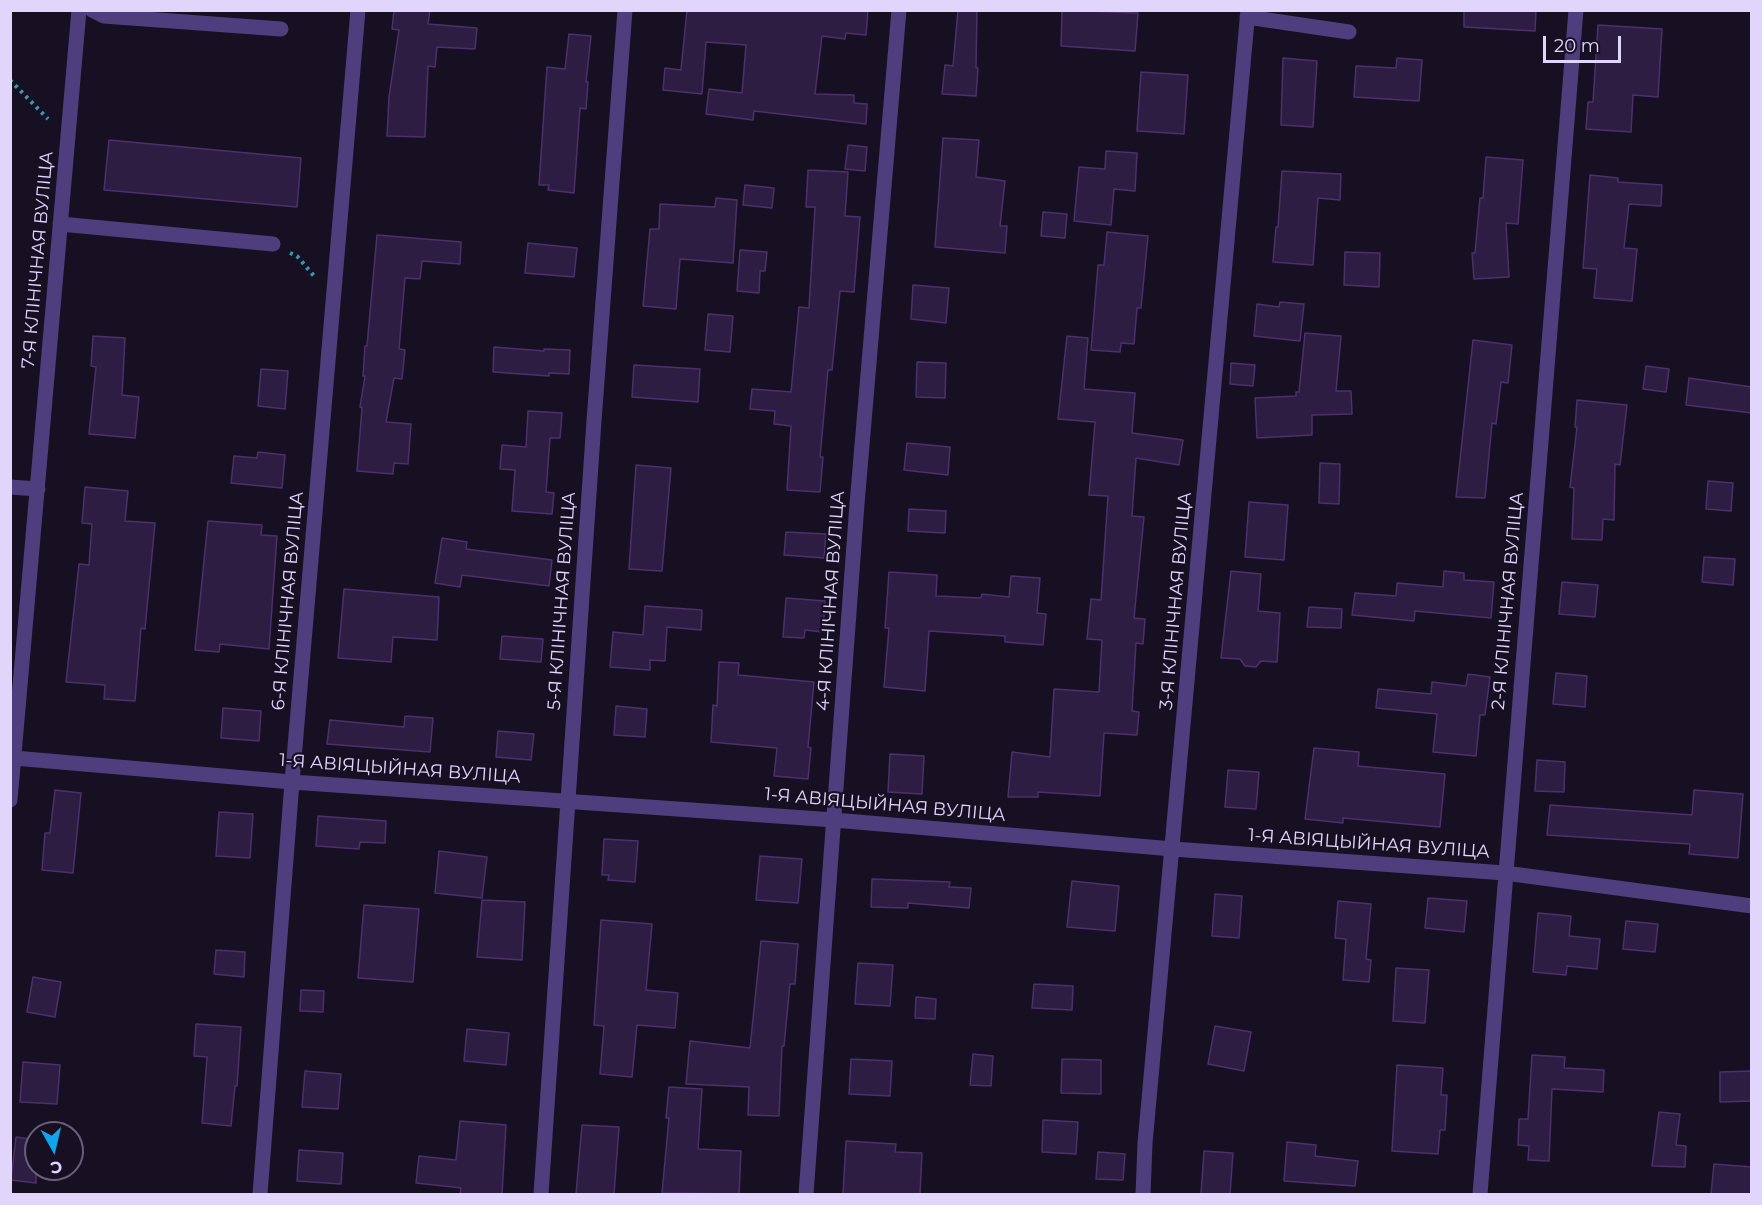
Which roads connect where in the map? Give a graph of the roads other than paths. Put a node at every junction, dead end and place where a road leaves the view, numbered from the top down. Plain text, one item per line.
1 (79, 10) edge
2 (92, 10) edge
3 (358, 10) edge
4 (625, 10) edge
5 (899, 10) edge
6 (1576, 10) edge
7 (1248, 14) edge
8 (281, 29) dead end
9 (1349, 32) dead end
10 (60, 224) junction
11 (273, 244) dead end
12 (10, 487) edge
13 (38, 489) junction
14 (16, 675) edge
15 (14, 758) junction
16 (292, 782) junction
17 (10, 800) edge
18 (568, 800) junction
19 (834, 820) junction
20 (1173, 849) junction
21 (1505, 873) junction
22 (1752, 906) edge
23 (260, 1194) edge
24 (541, 1194) edge
25 (807, 1194) edge
26 (1143, 1194) edge
27 (1480, 1194) edge

1 - 10 street, 7-Я КЛІНІЧНАЯ ВУЛІЦА
2 - 8 street
3 - 16 street, 6-Я КЛІНІЧНАЯ ВУЛІЦА
4 - 18 street, 5-Я КЛІНІЧНАЯ ВУЛІЦА
5 - 19 street, 4-Я КЛІНІЧНАЯ ВУЛІЦА
6 - 21 street, 2-Я КЛІНІЧНАЯ ВУЛІЦА
7 - 9 street
7 - 20 street, 3-Я КЛІНІЧНАЯ ВУЛІЦА
10 - 11 street
10 - 13 street, 7-Я КЛІНІЧНАЯ ВУЛІЦА
12 - 13 street
13 - 14 street, 7-Я КЛІНІЧНАЯ ВУЛІЦА
14 - 15 street, 7-Я КЛІНІЧНАЯ ВУЛІЦА
15 - 16 street, 1-Я АВІЯЦЫЙНАЯ ВУЛІЦА
15 - 17 street, 7-Я КЛІНІЧНАЯ ВУЛІЦА
16 - 18 street, 1-Я АВІЯЦЫЙНАЯ ВУЛІЦА
16 - 23 street, 6-Я КЛІНІЧНАЯ ВУЛІЦА
18 - 19 street, 1-Я АВІЯЦЫЙНАЯ ВУЛІЦА
18 - 24 street, 5-Я КЛІНІЧНАЯ ВУЛІЦА
19 - 20 street, 1-Я АВІЯЦЫЙНАЯ ВУЛІЦА
19 - 25 street, 4-Я КЛІНІЧНАЯ ВУЛІЦА
20 - 21 street, 1-Я АВІЯЦЫЙНАЯ ВУЛІЦА
20 - 26 street, 3-Я КЛІНІЧНАЯ ВУЛІЦА
21 - 22 street, 1-Я АВІЯЦЫЙНАЯ ВУЛІЦА
21 - 27 street, 2-Я КЛІНІЧНАЯ ВУЛІЦА

